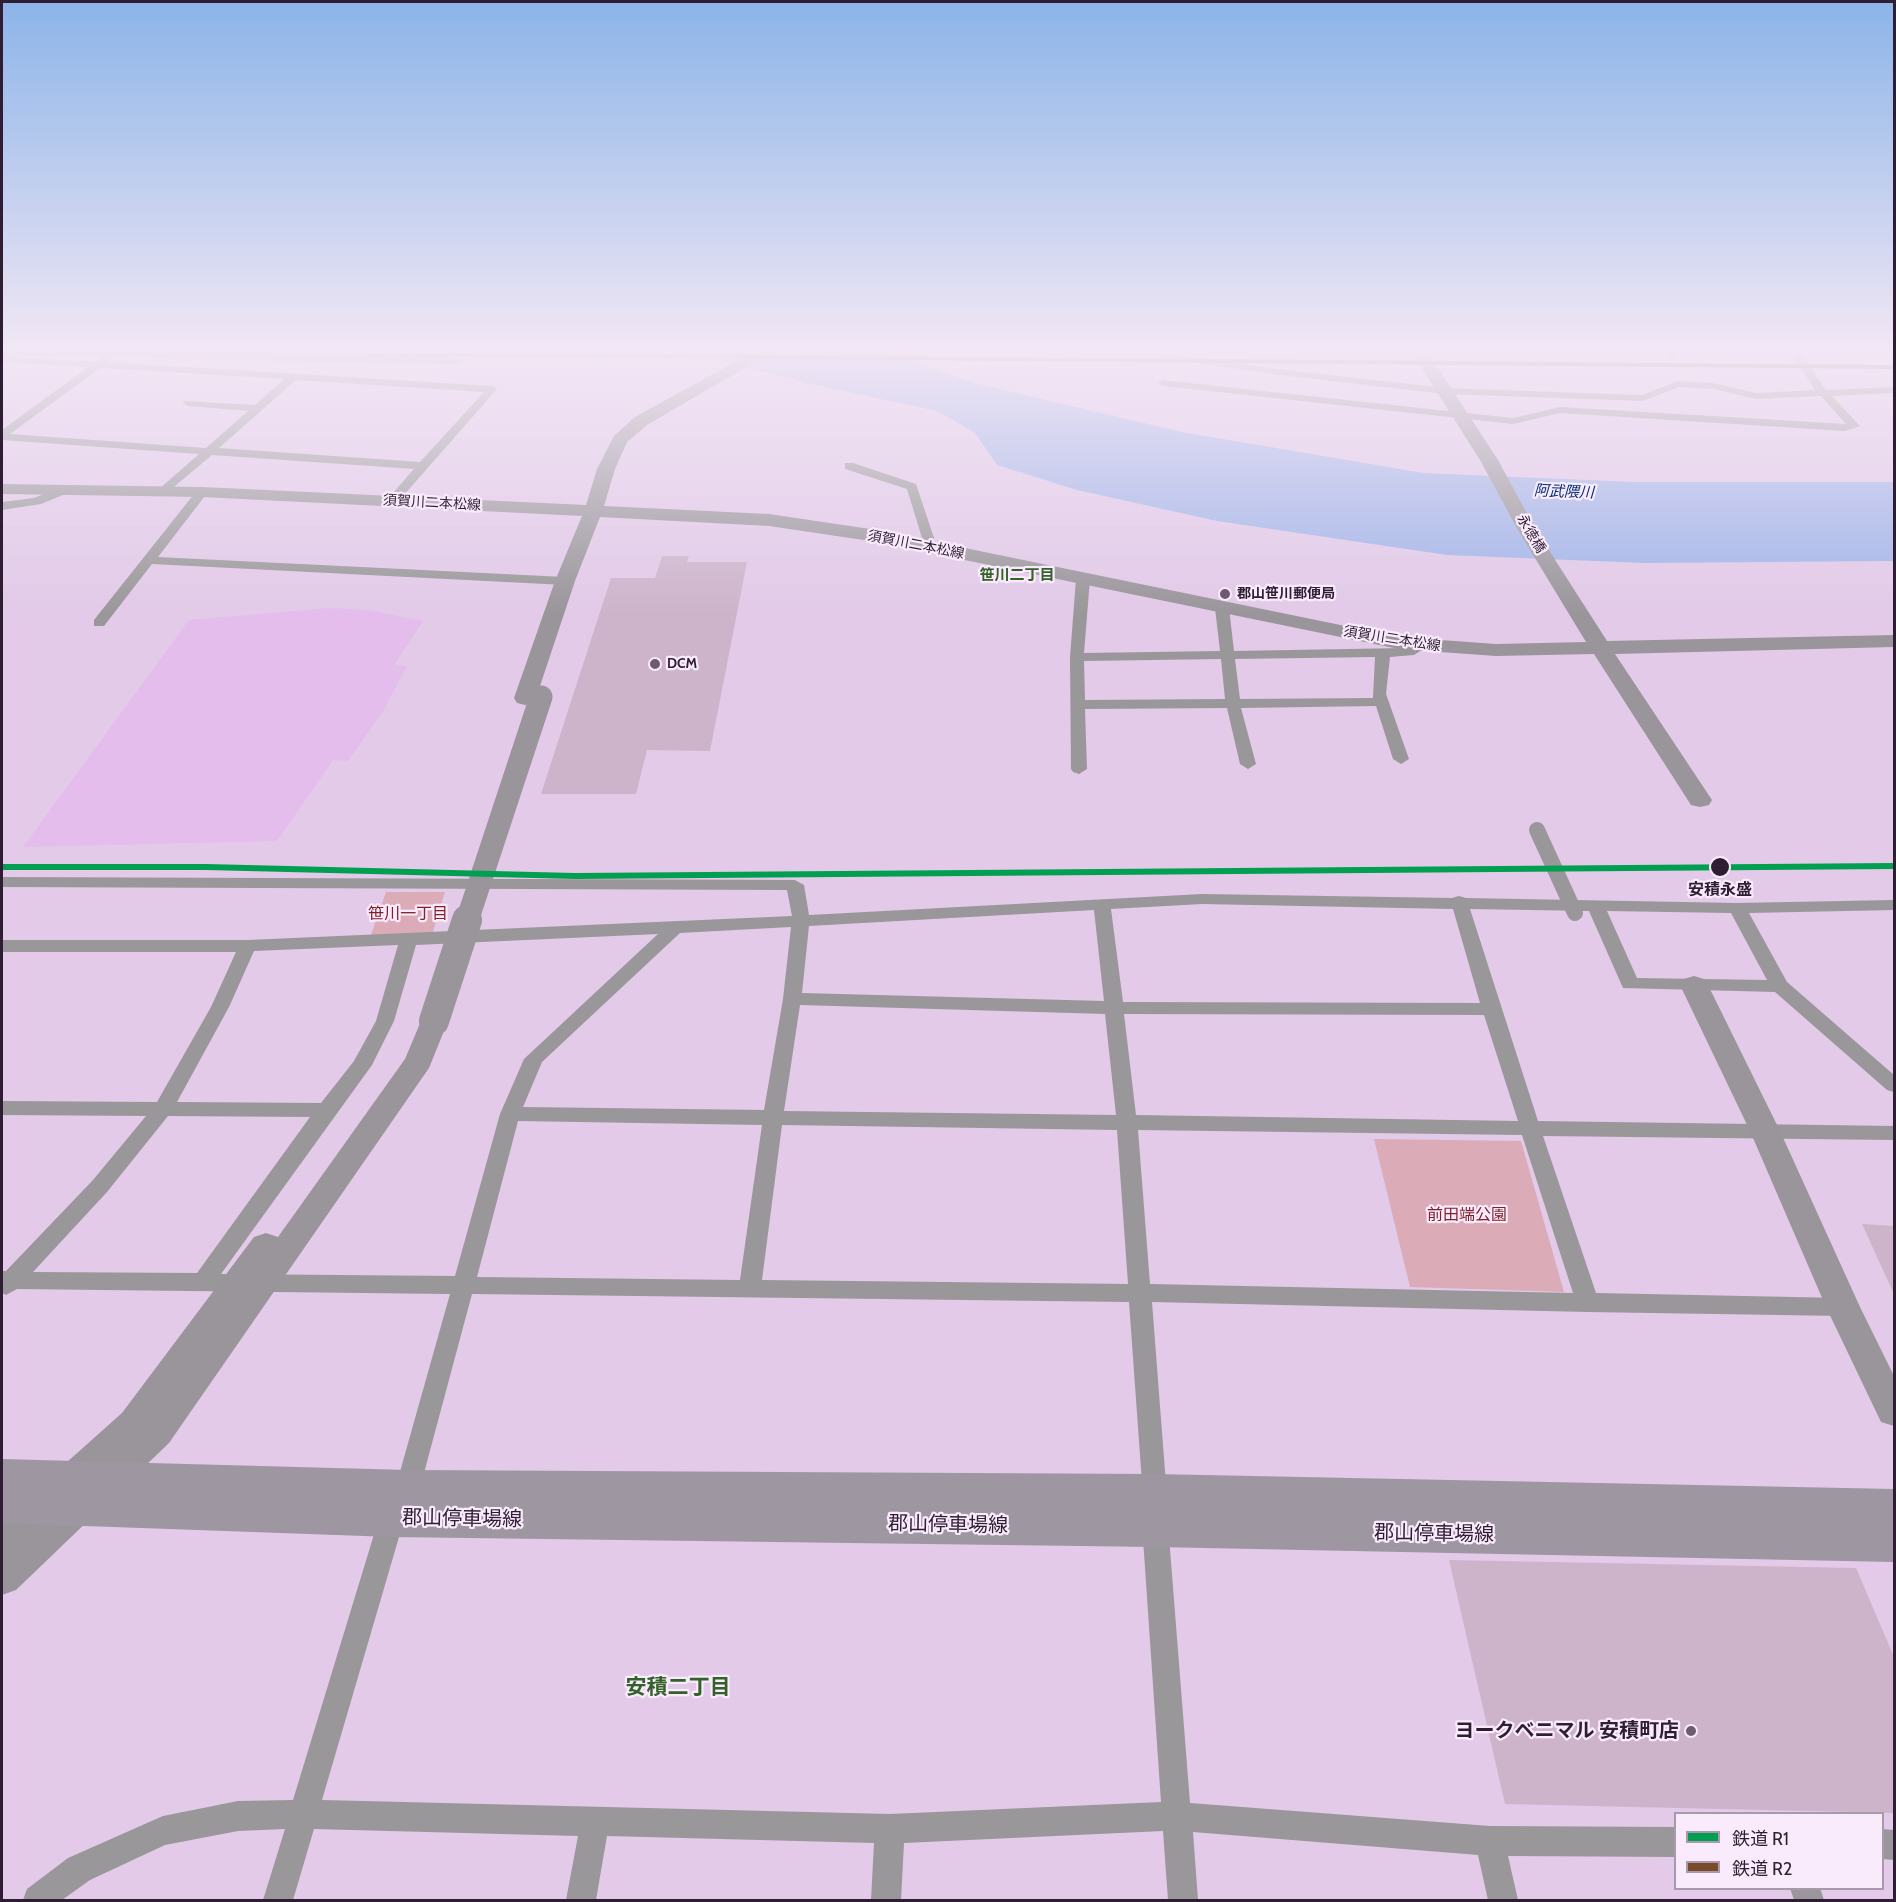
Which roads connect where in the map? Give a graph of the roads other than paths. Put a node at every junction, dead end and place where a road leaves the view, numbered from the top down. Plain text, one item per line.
1 (12, 437) edge
2 (224, 437) edge
3 (449, 437) edge
4 (626, 437) edge
5 (1474, 437) edge
6 (206, 452) junction
7 (423, 466) junction
8 (849, 466) dead end
9 (2, 489) edge
10 (64, 490) junction
11 (163, 492) junction
12 (201, 492) junction
13 (392, 501) junction
14 (2, 506) edge
15 (593, 512) junction
16 (926, 546) junction
17 (149, 560) junction
18 (1083, 579) junction
19 (565, 581) junction
20 (1222, 608) junction
21 (99, 623) dead end
22 (1894, 641) edge
23 (1418, 646) junction
24 (1600, 647) junction
25 (1383, 653) junction
26 (1228, 655) junction
27 (1077, 657) junction
28 (533, 698) junction
29 (1381, 702) junction
30 (1233, 704) junction
31 (1079, 705) junction
32 (1401, 759) dead end
33 (1248, 764) dead end
34 (1080, 769) dead end
35 (1700, 800) dead end
36 (1537, 830) dead end
37 (2, 882) edge
38 (1460, 902) junction
39 (1102, 904) junction
40 (1595, 904) junction
41 (1894, 905) edge
42 (1737, 908) junction
43 (1575, 913) dead end
44 (801, 919) junction
45 (675, 928) junction
46 (409, 939) junction
47 (2, 946) edge
48 (248, 946) junction
49 (1694, 985) junction
50 (1780, 986) junction
51 (792, 999) junction
52 (1116, 1008) junction
53 (1491, 1008) junction
54 (1894, 1085) edge
55 (2, 1108) edge
56 (162, 1110) junction
57 (326, 1110) junction
58 (510, 1114) junction
59 (773, 1116) junction
60 (1127, 1121) junction
61 (1532, 1127) junction
62 (1765, 1131) junction
63 (1894, 1133) edge
64 (202, 1283) junction
65 (5, 1284) edge
66 (249, 1285) junction
67 (462, 1286) junction
68 (750, 1290) junction
69 (1140, 1293) junction
70 (1588, 1303) junction
71 (1844, 1307) junction
72 (1894, 1411) edge
73 (2, 1477) edge
74 (77, 1491) junction
75 (400, 1503) junction
76 (2, 1504) edge
77 (1894, 1508) edge
78 (1155, 1510) junction
79 (1894, 1543) edge
80 (2, 1544) edge
81 (2, 1577) edge
82 (302, 1814) junction
83 (1176, 1816) junction
84 (595, 1823) junction
85 (890, 1829) junction
86 (1490, 1841) junction
87 (1674, 1842) edge
88 (38, 1900) edge
89 (278, 1900) edge
90 (581, 1900) edge
91 (886, 1900) edge
92 (1183, 1900) edge
93 (1503, 1900) edge

1 - 6 street
2 - 6 street
3 - 7 street
4 - 15 street
5 - 24 street, 永徳橋
6 - 7 street
6 - 11 street
7 - 13 street
8 - 16 street
9 - 10 street, 須賀川二本松線
10 - 11 street, 須賀川二本松線
10 - 14 street
11 - 12 street, 須賀川二本松線
12 - 13 street, 須賀川二本松線
12 - 17 street
13 - 15 street, 須賀川二本松線
15 - 16 street, 須賀川二本松線
15 - 19 street
15 - 28 street
16 - 18 street, 須賀川二本松線
17 - 19 street
17 - 21 street
18 - 20 street, 須賀川二本松線
18 - 27 street
19 - 28 street
20 - 23 street, 須賀川二本松線
20 - 26 street
22 - 24 street, 須賀川二本松線
23 - 24 street, 須賀川二本松線
23 - 25 street
24 - 35 street, 永徳橋
25 - 26 street
25 - 29 street
26 - 27 street
26 - 30 street
27 - 31 street
28 - 66 street, bridge
29 - 30 street
29 - 32 street
30 - 31 street
30 - 33 street
31 - 34 street
36 - 43 street, bridge
37 - 44 street
38 - 39 street
38 - 40 street
38 - 53 street
39 - 44 street
39 - 52 street
40 - 42 street
40 - 49 street
41 - 42 street
42 - 50 street
44 - 45 street
44 - 51 street
45 - 46 street
45 - 58 street
46 - 48 street
46 - 57 street
47 - 48 street
48 - 56 street
49 - 50 street
49 - 62 street
50 - 54 street
51 - 52 street
51 - 59 street
52 - 53 street
52 - 60 street
53 - 61 street
55 - 56 street
56 - 57 street
56 - 65 street
57 - 64 street
58 - 59 street
58 - 67 street
59 - 60 street
59 - 68 street
60 - 61 street
60 - 69 street
61 - 62 street
61 - 70 street
62 - 63 street
62 - 71 street
64 - 65 street
64 - 66 street
66 - 67 street
66 - 74 street
67 - 68 street
67 - 75 street
68 - 69 street
69 - 70 street
69 - 78 street
70 - 71 street
71 - 72 street
73 - 74 main road, 郡山停車場線
74 - 75 main road, 郡山停車場線
74 - 76 main road, 郡山停車場線
74 - 80 street
74 - 81 street
75 - 78 main road, 郡山停車場線
75 - 82 street
77 - 78 main road, 郡山停車場線
78 - 79 main road, 郡山停車場線
78 - 83 street
82 - 84 street
82 - 88 street
82 - 89 street
83 - 85 street
83 - 86 street
83 - 92 street
84 - 85 street
84 - 90 street
85 - 91 street
86 - 87 street
86 - 93 street

